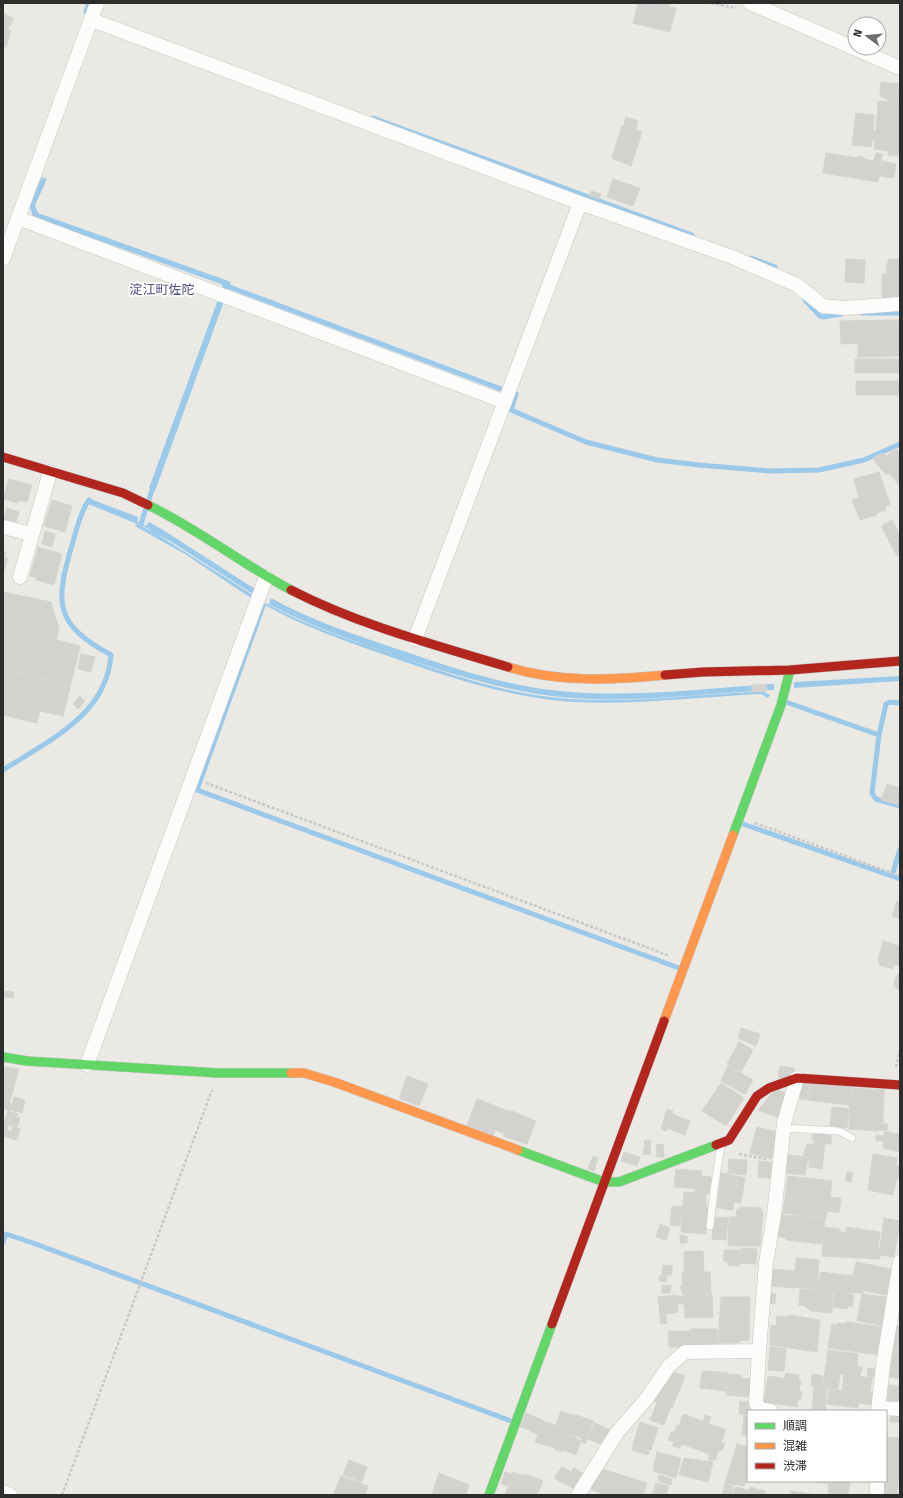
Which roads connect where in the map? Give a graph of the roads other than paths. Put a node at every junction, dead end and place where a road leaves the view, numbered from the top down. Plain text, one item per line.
1 (97, 3) edge
2 (746, 5) edge
3 (92, 20) junction
4 (900, 68) edge
5 (580, 203) junction
6 (18, 218) junction
7 (3, 259) edge
8 (900, 304) edge
9 (505, 402) junction
10 (3, 457) edge
11 (50, 472) junction
12 (3, 527) edge
13 (32, 534) junction
14 (20, 577) dead end
15 (266, 577) junction
16 (415, 639) junction
17 (900, 662) edge
18 (790, 670) junction
19 (3, 1058) edge
20 (87, 1065) junction
21 (797, 1078) junction
22 (900, 1085) edge
23 (784, 1128) junction
24 (852, 1138) dead end
25 (722, 1143) junction
26 (604, 1182) junction
27 (710, 1226) dead end
28 (900, 1262) edge
29 (759, 1351) junction
30 (900, 1409) edge
31 (766, 1410) edge
32 (878, 1410) edge
33 (877, 1482) edge
34 (3, 1492) edge
35 (10, 1495) edge
36 (489, 1495) edge
37 (578, 1495) edge
38 (877, 1495) edge

1 - 3 street
2 - 4 street
3 - 5 street
3 - 6 street
5 - 8 street
5 - 9 street
6 - 7 street
6 - 9 street
9 - 16 street
10 - 11 street
11 - 13 street
11 - 15 street
12 - 13 street
13 - 14 street
15 - 16 street
15 - 20 street
16 - 18 street
17 - 18 street
18 - 26 street
19 - 20 street
20 - 26 street
21 - 22 street
21 - 23 street
21 - 25 street
23 - 24 lane
23 - 29 street
25 - 26 street
25 - 27 lane
26 - 36 street
28 - 32 street
29 - 31 street
29 - 37 street
30 - 32 street
33 - 38 street
34 - 35 street

